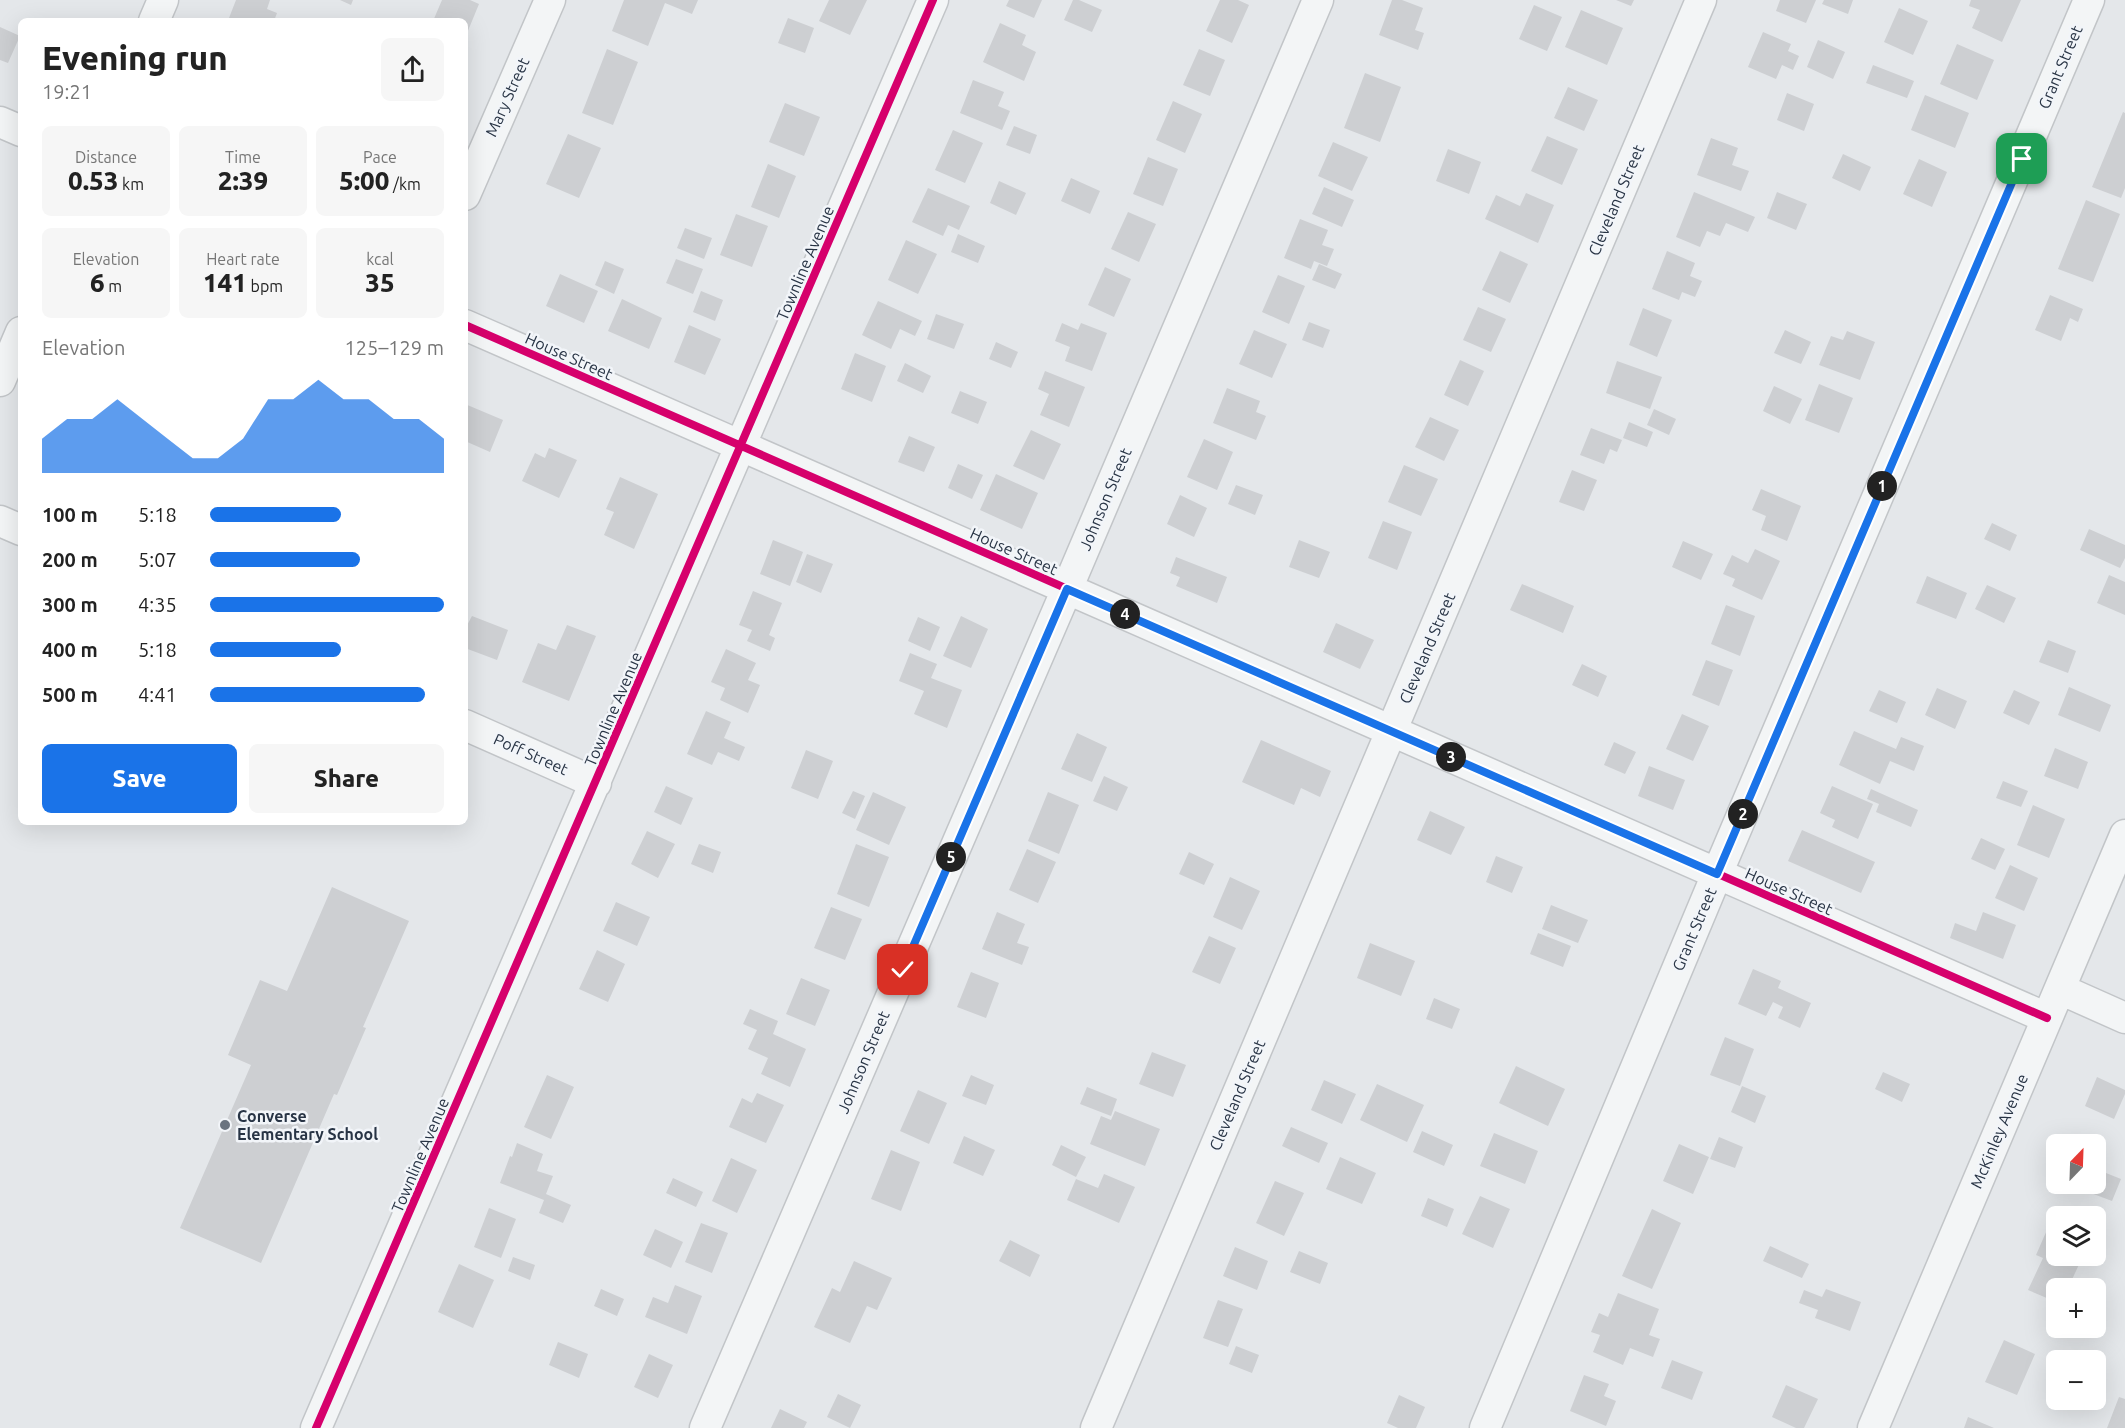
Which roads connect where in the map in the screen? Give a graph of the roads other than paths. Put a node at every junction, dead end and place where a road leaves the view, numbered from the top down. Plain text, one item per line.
1 (163, 0) edge
2 (550, 0) edge
3 (933, 0) edge
4 (1318, 0) edge
5 (1701, 0) edge
6 (2089, 0) edge
7 (155, 18) edge
8 (0, 122) edge
9 (18, 130) edge
10 (468, 188) edge
11 (468, 326) edge
12 (18, 339) edge
13 (0, 381) edge
14 (740, 447) junction
15 (0, 521) edge
16 (18, 529) edge
17 (1067, 589) junction
18 (468, 726) edge
19 (1392, 731) junction
20 (596, 783) junction
21 (2125, 835) edge
22 (1717, 874) junction
23 (2060, 989) junction
24 (2047, 1018) junction
25 (2125, 1018) edge
26 (316, 1428) edge
27 (705, 1428) edge
28 (1096, 1428) edge
29 (1485, 1428) edge
30 (1873, 1428) edge

1 - 7 street
2 - 10 street, Mary Street
3 - 14 street, Townline Avenue
4 - 17 street, Johnson Street
5 - 19 street, Cleveland Street
6 - 22 street, Grant Street
8 - 9 street
11 - 14 street, House Street
12 - 13 street
14 - 17 street, House Street
14 - 20 street, Townline Avenue
15 - 16 street
17 - 19 street, House Street
17 - 27 street, Johnson Street
18 - 20 street, Poff Street
19 - 22 street, House Street
19 - 28 street, Cleveland Street
20 - 26 street, Townline Avenue
21 - 23 street, McKinley Avenue
22 - 24 street, House Street
22 - 29 street, Grant Street
23 - 24 street, McKinley Avenue
23 - 25 street
24 - 30 street, McKinley Avenue

